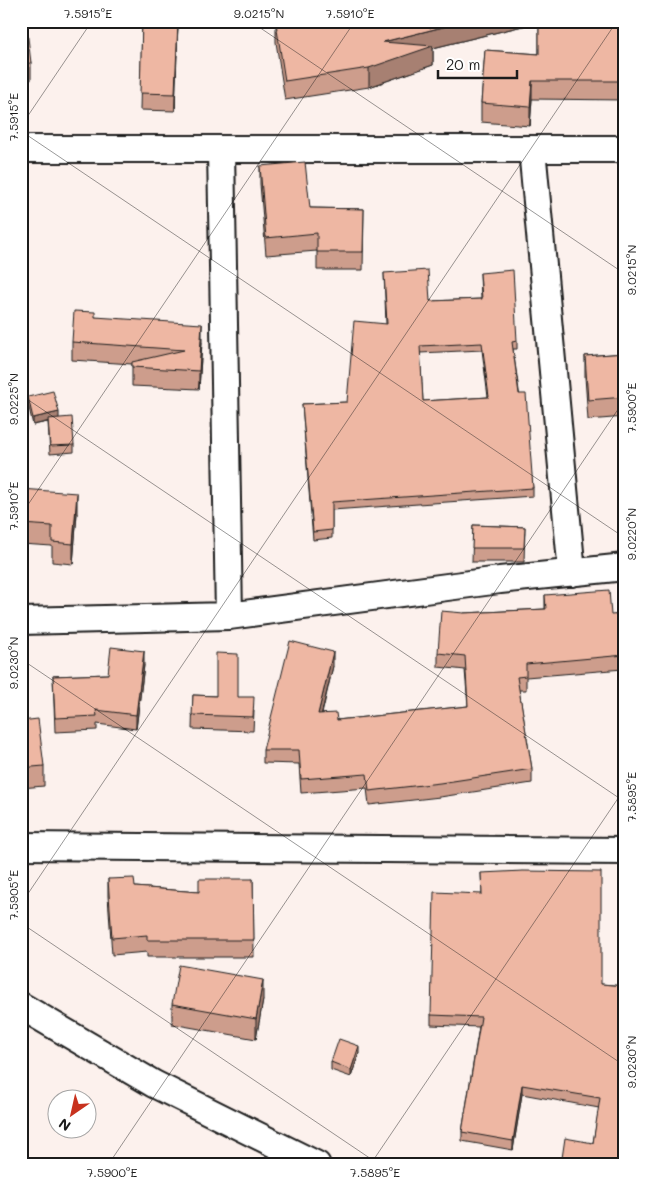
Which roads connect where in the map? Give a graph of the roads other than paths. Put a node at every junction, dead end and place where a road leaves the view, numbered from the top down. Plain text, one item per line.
1 (21, 149) edge
2 (221, 149) junction
3 (532, 149) junction
4 (625, 149) edge
5 (625, 567) edge
6 (572, 573) junction
7 (229, 616) junction
8 (21, 621) edge
9 (21, 846) edge
10 (625, 851) edge
11 (21, 1006) edge
12 (317, 1165) edge

1 - 2 street
2 - 3 street
2 - 7 street
3 - 4 street
3 - 6 street
5 - 6 street
6 - 7 street
7 - 8 street
9 - 10 street
11 - 12 street

